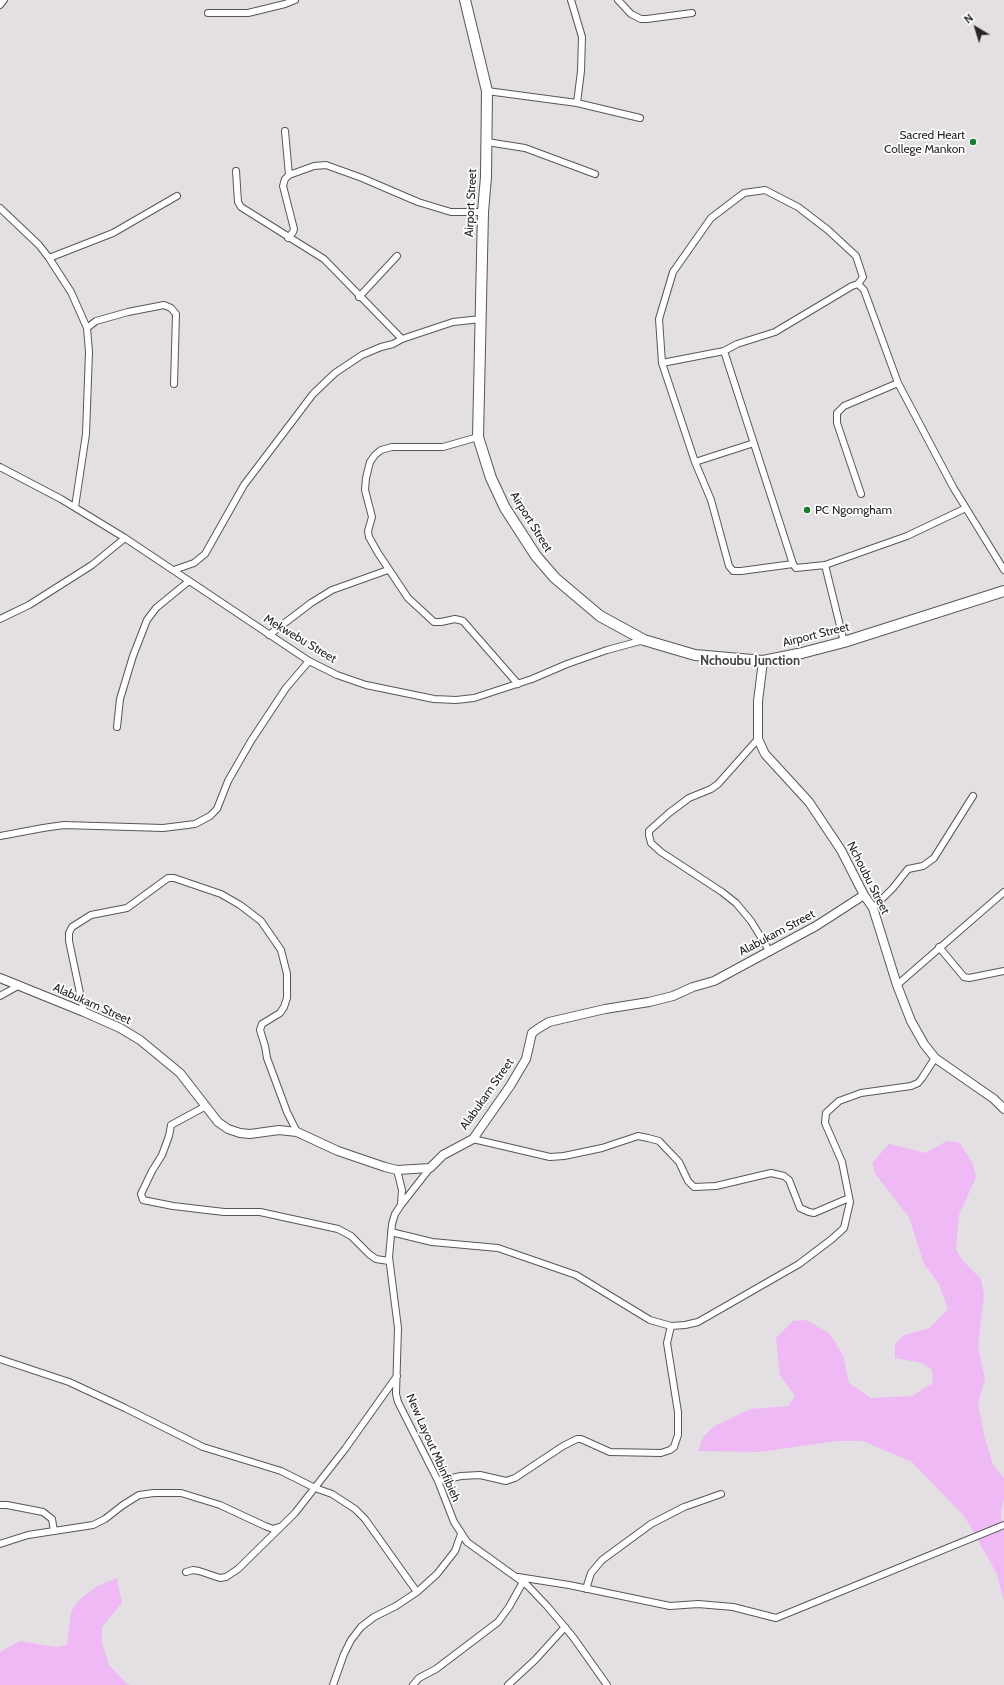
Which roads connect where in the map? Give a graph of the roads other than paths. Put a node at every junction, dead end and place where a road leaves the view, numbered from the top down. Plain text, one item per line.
1 (4, 0) edge
2 (295, 0) edge
3 (465, 0) edge
4 (571, 0) edge
5 (618, 0) edge
6 (0, 4) edge
7 (208, 13) dead end
8 (692, 13) dead end
9 (487, 92) junction
10 (578, 103) junction
11 (640, 118) dead end
12 (285, 131) dead end
13 (487, 142) junction
14 (236, 170) dead end
15 (595, 174) dead end
16 (289, 175) junction
17 (177, 196) dead end
18 (0, 208) edge
19 (483, 212) junction
20 (288, 238) junction
21 (397, 256) dead end
22 (48, 258) junction
23 (858, 284) junction
24 (359, 297) junction
25 (481, 319) junction
26 (87, 328) junction
27 (402, 339) junction
28 (724, 351) junction
29 (662, 363) junction
30 (898, 383) junction
31 (174, 384) dead end
32 (478, 437) junction
33 (754, 443) junction
34 (695, 462) junction
35 (0, 467) edge
36 (862, 494) dead end
37 (75, 507) junction
38 (966, 508) junction
39 (125, 538) junction
40 (793, 564) junction
41 (825, 565) junction
42 (174, 570) junction
43 (388, 570) junction
44 (1004, 570) edge
45 (190, 581) junction
46 (1004, 591) edge
47 (0, 619) edge
48 (270, 635) junction
49 (644, 640) junction
50 (844, 642) junction
51 (309, 661) junction
52 (763, 661) junction
53 (518, 684) junction
54 (117, 726) dead end
55 (758, 739) junction
56 (973, 796) dead end
57 (0, 836) edge
58 (1004, 892) edge
59 (864, 896) junction
60 (873, 908) junction
61 (939, 947) junction
62 (770, 952) junction
63 (1004, 971) edge
64 (0, 978) edge
65 (897, 985) junction
66 (18, 986) junction
67 (0, 996) edge
68 (84, 1012) junction
69 (935, 1058) junction
70 (206, 1106) junction
71 (1004, 1109) edge
72 (297, 1132) junction
73 (472, 1139) junction
74 (430, 1168) junction
75 (398, 1170) junction
76 (849, 1198) junction
77 (401, 1205) junction
78 (391, 1232) junction
79 (389, 1261) junction
80 (671, 1326) junction
81 (0, 1359) edge
82 (396, 1376) junction
83 (438, 1481) junction
84 (315, 1488) junction
85 (721, 1494) dead end
86 (0, 1505) edge
87 (1004, 1525) edge
88 (279, 1527) junction
89 (54, 1531) junction
90 (461, 1534) junction
91 (0, 1544) edge
92 (186, 1572) dead end
93 (516, 1577) junction
94 (523, 1582) junction
95 (586, 1589) junction
96 (417, 1592) junction
97 (565, 1627) junction
98 (333, 1685) edge
99 (413, 1685) edge
100 (508, 1685) edge
101 (608, 1685) edge

1 - 6 street
2 - 7 street
3 - 9 highway, Airport Street
4 - 10 street
5 - 8 street
9 - 10 street
9 - 13 highway, Airport Street
10 - 11 street
12 - 16 street
13 - 15 street
13 - 19 highway, Airport Street
14 - 20 street
16 - 19 street
16 - 20 street
17 - 22 street
18 - 22 street
19 - 25 highway, Airport Street
20 - 24 street
21 - 24 street
22 - 26 street
23 - 28 street
23 - 29 street
23 - 30 street
24 - 27 street
25 - 27 street
25 - 32 highway, Airport Street
26 - 31 street
26 - 37 street
27 - 42 street
28 - 29 street
28 - 33 street
29 - 34 street
30 - 36 street
30 - 38 street
32 - 43 street
32 - 49 highway, Airport Street
33 - 34 street
33 - 40 street
34 - 40 street
35 - 37 street, Mekwebu Street
37 - 39 street, Mekwebu Street
38 - 41 street
38 - 44 street
39 - 42 street, Mekwebu Street
39 - 47 street
40 - 41 street
41 - 50 street
42 - 45 street, Mekwebu Street
43 - 48 street
43 - 53 street
45 - 48 street, Mekwebu Street
45 - 54 street
46 - 50 highway, Airport Street
48 - 51 street, Mekwebu Street
49 - 52 highway, Airport Street
49 - 53 street, Mekwebu Street
50 - 52 highway, Airport Street
51 - 53 street, Mekwebu Street
51 - 57 street
52 - 55 street, Nchoubu Street
55 - 59 street, Nchoubu Street
55 - 62 street
56 - 60 street
58 - 61 street
59 - 60 street, Nchoubu Street
59 - 62 street, Alabukam Street
60 - 65 street, Nchoubu Street
61 - 63 street
61 - 65 street
62 - 73 street, Alabukam Street
64 - 66 street, Alabukam Street
65 - 69 street, Nchoubu Street
66 - 67 street
66 - 68 street, Alabukam Street
68 - 70 street, Alabukam Street
68 - 72 street
69 - 71 street, Nchoubu Street
69 - 76 street
70 - 72 street, Alabukam Street
70 - 79 street
72 - 75 street, Alabukam Street
73 - 74 street, Alabukam Street
73 - 76 street
74 - 75 street, Alabukam Street
74 - 77 street, New Layout Mbinfibieh
75 - 77 street
76 - 80 street
77 - 78 street, New Layout Mbinfibieh
78 - 79 street, New Layout Mbinfibieh
78 - 80 street
79 - 82 street, New Layout Mbinfibieh
80 - 83 street
81 - 84 street
82 - 83 street, New Layout Mbinfibieh
82 - 84 street
83 - 90 street, New Layout Mbinfibieh
84 - 88 street
84 - 96 street
85 - 95 street
86 - 89 street
87 - 95 street
88 - 89 street
88 - 92 street
89 - 91 street
90 - 93 street, New Layout Mbinfibieh
90 - 96 street
93 - 94 street, New Layout Mbinfibieh
93 - 95 street
94 - 97 street, New Layout Mbinfibieh
94 - 99 street
96 - 98 street
97 - 100 street
97 - 101 street, New Layout Mbinfibieh

